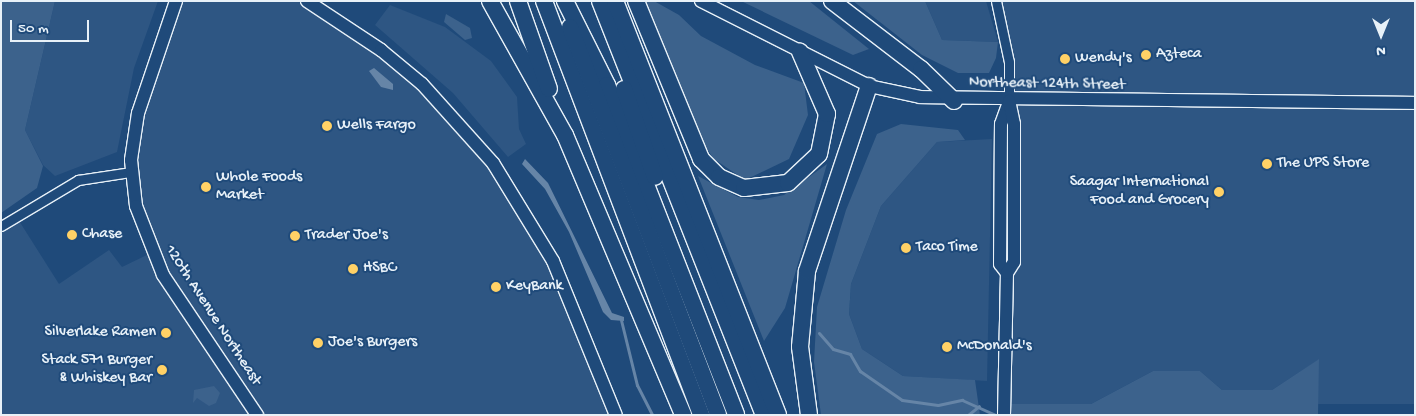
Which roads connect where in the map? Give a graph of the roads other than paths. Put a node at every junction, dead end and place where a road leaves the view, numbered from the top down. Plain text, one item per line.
1 (176, 1) edge
2 (307, 1) edge
3 (484, 1) edge
4 (490, 1) edge
5 (518, 1) edge
6 (544, 1) edge
7 (560, 1) edge
8 (565, 1) edge
9 (615, 1) edge
10 (636, 1) edge
11 (701, 1) edge
12 (832, 1) edge
13 (996, 1) edge
14 (603, 9) edge
15 (508, 30) junction
16 (800, 52) junction
17 (869, 86) junction
18 (954, 101) junction
19 (1009, 102) junction
20 (1415, 103) edge
21 (565, 135) junction
22 (131, 172) junction
23 (1, 226) edge
24 (257, 415) edge
25 (616, 415) edge
26 (683, 415) edge
27 (702, 415) edge
28 (718, 415) edge
29 (736, 415) edge
30 (747, 415) edge
31 (764, 415) edge
32 (778, 415) edge
33 (809, 415) edge
34 (1004, 415) edge

1 - 22 main road, 120th Avenue Northeast
2 - 25 main road
3 - 15 highway
4 - 15 highway
5 - 21 highway
6 - 27 highway
7 - 28 highway
8 - 29 highway
9 - 32 highway
10 - 16 highway
11 - 16 main road, Northeast 124th Street
12 - 18 highway
13 - 19 street
14 - 30 highway
14 - 31 highway
15 - 21 highway
16 - 17 main road, Northeast 124th Street
17 - 18 main road, Northeast 124th Street
17 - 33 highway
18 - 19 main road, Northeast 124th Street
19 - 20 main road, Northeast 124th Street
19 - 34 main road
21 - 26 highway
22 - 23 street
22 - 24 main road, 120th Avenue Northeast

